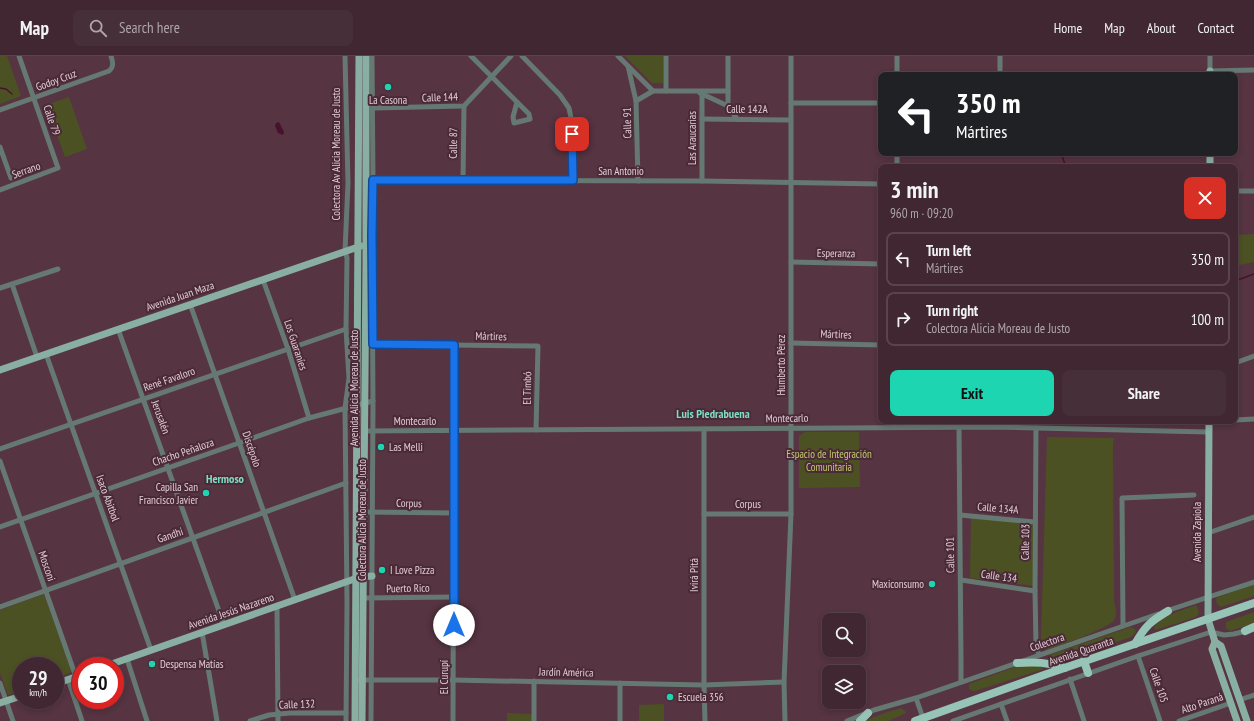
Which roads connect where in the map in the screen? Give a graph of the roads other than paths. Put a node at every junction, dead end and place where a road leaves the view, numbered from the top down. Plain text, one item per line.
1 (20, 56) edge
2 (111, 56) edge
3 (345, 56) edge
4 (359, 56) edge
5 (366, 56) edge
6 (372, 56) edge
7 (472, 56) edge
8 (511, 56) edge
9 (522, 56) edge
10 (618, 56) edge
11 (666, 56) edge
12 (728, 56) edge
13 (791, 56) edge
14 (897, 56) edge
15 (1000, 56) edge
16 (1210, 56) edge
17 (628, 66) junction
18 (1254, 70) edge
19 (897, 72) edge
20 (1000, 72) edge
21 (1210, 72) edge
22 (1225, 72) edge
23 (492, 76) junction
24 (653, 91) junction
25 (666, 91) junction
26 (694, 91) junction
27 (728, 91) junction
28 (702, 94) junction
29 (34, 98) junction
30 (636, 101) junction
31 (517, 102) dead end
32 (791, 103) junction
33 (878, 103) edge
34 (464, 106) junction
35 (728, 106) junction
36 (372, 108) junction
37 (0, 110) edge
38 (702, 119) junction
39 (737, 119) junction
40 (791, 120) junction
41 (0, 148) edge
42 (58, 168) joint
43 (11, 178) dead end
44 (365, 180) junction
45 (463, 180) junction
46 (573, 180) junction
47 (638, 181) junction
48 (702, 181) junction
49 (791, 182) junction
50 (878, 184) edge
51 (0, 190) edge
52 (1238, 191) edge
53 (1254, 191) edge
54 (366, 244) junction
55 (358, 247) junction
56 (345, 251) junction
57 (791, 262) junction
58 (878, 264) edge
59 (58, 269) dead end
60 (263, 280) junction
61 (12, 284) junction
62 (0, 288) edge
63 (190, 304) junction
64 (346, 328) junction
65 (118, 329) junction
66 (791, 343) junction
67 (373, 344) junction
68 (454, 345) junction
69 (538, 346) joint
70 (878, 346) edge
71 (288, 349) junction
72 (46, 354) junction
73 (1254, 356) edge
74 (37, 357) junction
75 (1238, 362) edge
76 (0, 370) edge
77 (215, 374) junction
78 (144, 399) junction
79 (369, 402) junction
80 (357, 406) junction
81 (345, 408) junction
82 (309, 418) junction
83 (1254, 419) edge
84 (1238, 420) edge
85 (71, 423) junction
86 (896, 424) edge
87 (1208, 424) edge
88 (992, 427) joint
89 (791, 428) junction
90 (895, 428) junction
91 (959, 428) junction
92 (1036, 428) junction
93 (704, 429) junction
94 (536, 430) junction
95 (369, 431) junction
96 (454, 431) junction
97 (1208, 432) junction
98 (239, 443) junction
99 (0, 449) edge
100 (0, 461) edge
101 (168, 468) junction
102 (346, 483) junction
103 (96, 493) junction
104 (1194, 495) dead end
105 (264, 512) junction
106 (368, 512) junction
107 (454, 513) junction
108 (704, 514) junction
109 (791, 514) junction
110 (960, 515) junction
111 (1254, 517) edge
112 (20, 519) junction
113 (1035, 522) junction
114 (0, 526) edge
115 (1208, 533) junction
116 (193, 538) junction
117 (121, 563) junction
118 (372, 576) junction
119 (364, 577) junction
120 (356, 578) junction
121 (960, 580) junction
122 (347, 582) junction
123 (1254, 582) edge
124 (46, 591) junction
125 (1035, 591) junction
126 (454, 597) junction
127 (1208, 597) junction
128 (364, 598) junction
129 (372, 598) junction
130 (295, 600) junction
131 (1254, 603) edge
132 (277, 606) junction
133 (0, 607) edge
134 (1168, 610) junction
135 (1208, 619) junction
136 (224, 625) junction
137 (1123, 626) junction
138 (1254, 628) edge
139 (1245, 631) joint
140 (202, 632) junction
141 (1211, 632) junction
142 (1214, 642) junction
143 (1135, 644) junction
144 (151, 650) junction
145 (1039, 655) junction
146 (1138, 656) junction
147 (72, 658) edge
148 (127, 659) junction
149 (124, 660) edge
150 (1084, 661) junction
151 (1017, 663) junction
152 (1065, 668) junction
153 (1088, 673) junction
154 (72, 678) edge
155 (68, 679) junction
156 (1070, 679) junction
157 (347, 680) junction
158 (359, 680) junction
159 (372, 680) junction
160 (454, 680) junction
161 (64, 681) edge
162 (534, 681) junction
163 (961, 681) junction
164 (784, 682) junction
165 (0, 683) edge
166 (620, 683) junction
167 (704, 685) junction
168 (1254, 695) edge
169 (916, 698) junction
170 (1239, 700) junction
171 (3, 702) edge
172 (1231, 703) junction
173 (1001, 704) junction
174 (346, 713) junction
175 (868, 713) junction
176 (278, 714) junction
177 (921, 720) edge
178 (13, 721) edge
179 (82, 721) edge
180 (147, 721) edge
181 (217, 721) edge
182 (250, 721) edge
183 (278, 721) edge
184 (346, 721) edge
185 (355, 721) edge
186 (362, 721) edge
187 (371, 721) edge
188 (453, 721) edge
189 (534, 721) edge
190 (620, 721) edge
191 (705, 721) edge
192 (785, 721) edge
193 (847, 721) edge
194 (860, 721) edge
195 (953, 721) edge
196 (1007, 721) edge
197 (1084, 721) edge
198 (1160, 721) edge
199 (1179, 721) edge
200 (1237, 721) edge
201 (1247, 721) edge

1 - 29 street, Calle 79
2 - 29 street, Godoy Cruz
3 - 56 street, Colectora Av Alicia Moreau de Justo
4 - 44 main road, Avenida Alicia Moreau de Justo
5 - 44 main road, Avenida Alicia Moreau de Justo
6 - 36 street
7 - 23 street
8 - 23 street, Calle 144
9 - 46 street
10 - 17 street
11 - 25 street
12 - 27 street
13 - 32 street, Humberto Pérez
14 - 19 street
15 - 20 street
16 - 21 street
17 - 24 street
17 - 30 street, Calle 91
18 - 22 street
23 - 31 street
23 - 34 street, Calle 144
24 - 25 street
24 - 30 street
25 - 26 street
26 - 27 street
26 - 28 street
27 - 35 street
28 - 35 street
28 - 38 street, Las Araucarias
29 - 37 street, Godoy Cruz
29 - 42 street, Calle 79
30 - 47 street, Calle 91
32 - 33 street
32 - 40 street, Humberto Pérez
34 - 36 street, Calle 144
34 - 45 street, Calle 87
35 - 39 street
36 - 44 street
38 - 39 street, Calle 142A
38 - 48 street, Las Araucarias
39 - 40 street, Calle 142A
40 - 49 street, Humberto Pérez
41 - 43 street
42 - 51 street, Serrano
44 - 45 street, San Antonio
44 - 54 main road, Avenida Alicia Moreau de Justo
44 - 55 main road, Avenida Alicia Moreau de Justo
44 - 67 street
45 - 46 street, San Antonio
46 - 47 street, San Antonio
47 - 48 street, San Antonio
48 - 49 street, San Antonio
49 - 50 street, San Antonio
49 - 57 street, Humberto Pérez
52 - 53 street
54 - 55 main road, Avenida Juan Maza
54 - 79 main road, Avenida Alicia Moreau de Justo
55 - 56 main road, Avenida Juan Maza
55 - 80 main road, Avenida Alicia Moreau de Justo
56 - 60 main road, Avenida Juan Maza
56 - 64 street, Colectora Alicia Moreau de Justo
57 - 58 street, Esperanza
57 - 66 street, Humberto Pérez
59 - 61 street
60 - 63 main road, Avenida Juan Maza
60 - 71 street, Los Guaraníes
61 - 62 street
61 - 74 street
63 - 65 main road, Avenida Juan Maza
63 - 77 street, Discépolo
64 - 71 street, René Favaloro
64 - 81 street, Colectora Alicia Moreau de Justo
65 - 72 main road, Avenida Juan Maza
65 - 78 street, Jerusalén
66 - 70 street, Mártires
66 - 89 street, Humberto Pérez
67 - 68 street, Mártires
67 - 79 street
68 - 69 street, Mártires
68 - 96 street, El Curupí
69 - 94 street, El Timbó
71 - 77 street, René Favaloro
71 - 82 street, Los Guaraníes
72 - 74 main road, Avenida Juan Maza
72 - 85 street, Isaco Abitbol
73 - 75 street
74 - 76 main road, Avenida Juan Maza
77 - 78 street, René Favaloro
77 - 98 street, Discépolo
78 - 85 street, René Favaloro
78 - 101 street, Jerusalén
79 - 80 street, Chacho Peñaloza
79 - 95 main road, Avenida Alicia Moreau de Justo
80 - 81 street, Chacho Peñaloza
80 - 120 main road, Avenida Alicia Moreau de Justo
81 - 82 street, Chacho Peñaloza
81 - 102 street, Colectora Alicia Moreau de Justo
82 - 98 street, Chacho Peñaloza
83 - 84 street
85 - 99 street, René Favaloro
85 - 103 street, Isaco Abitbol
86 - 90 street
87 - 97 main road, Avenida Zapiola
88 - 91 street, Montecarlo
88 - 92 street, Montecarlo
89 - 90 street, Montecarlo
89 - 93 street, Montecarlo
89 - 109 street, Humberto Pérez
90 - 91 street, Montecarlo
91 - 110 street, Calle 101
92 - 97 street, Montecarlo
92 - 113 street, Calle 103
93 - 94 street, Montecarlo
93 - 108 street, Ivirá Pitá
94 - 96 street, Montecarlo
95 - 96 street, Montecarlo
95 - 106 main road, Avenida Alicia Moreau de Justo
96 - 107 street, El Curupí
97 - 115 main road, Avenida Zapiola
98 - 101 street, Chacho Peñaloza
98 - 105 street, Discépolo
100 - 112 street, Mosconi
101 - 103 street, Chacho Peñaloza
101 - 116 street, Jerusalén
102 - 105 street, Gandhi
102 - 122 street, Colectora Alicia Moreau de Justo
103 - 112 street, Chacho Peñaloza
103 - 117 street, Isaco Abitbol
104 - 137 street
105 - 116 street, Gandhi
105 - 130 street, Discépolo
106 - 107 street, Corpus
106 - 118 street, Colectora Alicia Moreau de Justo
106 - 119 main road, Avenida Alicia Moreau de Justo
107 - 126 street, El Curupí
108 - 109 street, Corpus
108 - 167 street, Ivirá Pitá
109 - 164 street, Humberto Pérez
110 - 113 street, Calle 134A
110 - 121 street, Calle 101
111 - 115 street
112 - 114 street, Chacho Peñaloza
112 - 124 street, Mosconi
113 - 125 street, Calle 103
115 - 127 main road, Avenida Zapiola
116 - 117 street, Gandhi
116 - 136 street, Jerusalén
117 - 124 street, Gandhi
117 - 144 street, Isaco Abitbol
118 - 119 main road, Avenida Jesús Nazareno
118 - 129 street, Colectora Alicia Moreau de Justo
119 - 120 main road, Avenida Jesús Nazareno
119 - 128 main road, Avenida Alicia Moreau de Justo
120 - 122 main road, Avenida Jesús Nazareno
120 - 158 main road, Avenida Alicia Moreau de Justo
121 - 125 street, Calle 134
121 - 163 street, Calle 101
122 - 130 main road, Avenida Jesús Nazareno
122 - 157 street, Colectora Alicia Moreau de Justo
123 - 127 street, Colectora
124 - 133 street, Gandhi
124 - 147 street, Mosconi
125 - 145 street, Calle 103
126 - 129 street, Puerto Rico
126 - 160 street, El Curupí
127 - 134 street, Colectora
127 - 135 main road, Avenida Zapiola
128 - 129 street, Puerto Rico
128 - 158 main road, Avenida Alicia Moreau de Justo
129 - 159 street, Colectora Alicia Moreau de Justo
130 - 132 main road, Avenida Jesús Nazareno
131 - 135 highway, Avenida Quaranta
132 - 136 main road, Avenida Jesús Nazareno
132 - 176 street
134 - 137 street, Colectora
134 - 143 highway
135 - 141 main road, Avenida Zapiola
135 - 143 highway, Avenida Quaranta
136 - 140 main road, Avenida Jesús Nazareno
137 - 145 street, Colectora
138 - 139 highway
139 - 141 street
140 - 144 main road, Avenida Jesús Nazareno
140 - 181 street
141 - 142 main road, Avenida Zapiola
141 - 146 street
142 - 170 main road, Avenida Zapiola
142 - 172 main road, Avenida Zapiola
143 - 150 highway, Avenida Quaranta
144 - 148 main road, Avenida Jesús Nazareno
145 - 151 street, Colectora
146 - 153 street
146 - 198 street, Calle 105
148 - 149 main road, Avenida Jesús Nazareno
148 - 180 street
150 - 152 highway, Avenida Quaranta
150 - 153 highway
151 - 152 highway
151 - 163 street, Colectora
152 - 177 highway, Avenida Quaranta
153 - 156 street
154 - 155 main road
155 - 161 main road
155 - 179 street
156 - 173 street
156 - 197 street
157 - 158 street, Jardín América
157 - 174 street, Colectora Alicia Moreau de Justo
158 - 159 street, Jardín América
158 - 185 main road, Avenida Alicia Moreau de Justo
158 - 186 main road, Avenida Alicia Moreau de Justo
159 - 160 street, Jardín América
159 - 187 street, Colectora Alicia Moreau de Justo
160 - 162 street, Jardín América
160 - 188 street, El Curupí
162 - 166 street, Jardín América
162 - 189 street
163 - 169 street, Colectora
164 - 167 street, Jardín América
164 - 192 street, Humberto Pérez
165 - 171 street
166 - 167 street, Jardín América
166 - 190 street
167 - 191 street, Ivirá Pitá
168 - 170 street, Alto Paraná
169 - 175 street, Colectora
169 - 177 street
170 - 201 main road, Avenida Zapiola
171 - 178 street
172 - 199 street, Alto Paraná
172 - 200 main road, Avenida Zapiola
173 - 195 street
173 - 196 street
174 - 176 street, Calle 132
174 - 184 street, Colectora Alicia Moreau de Justo
175 - 193 street, Colectora
175 - 194 highway
176 - 182 street, Calle 132
176 - 183 street

